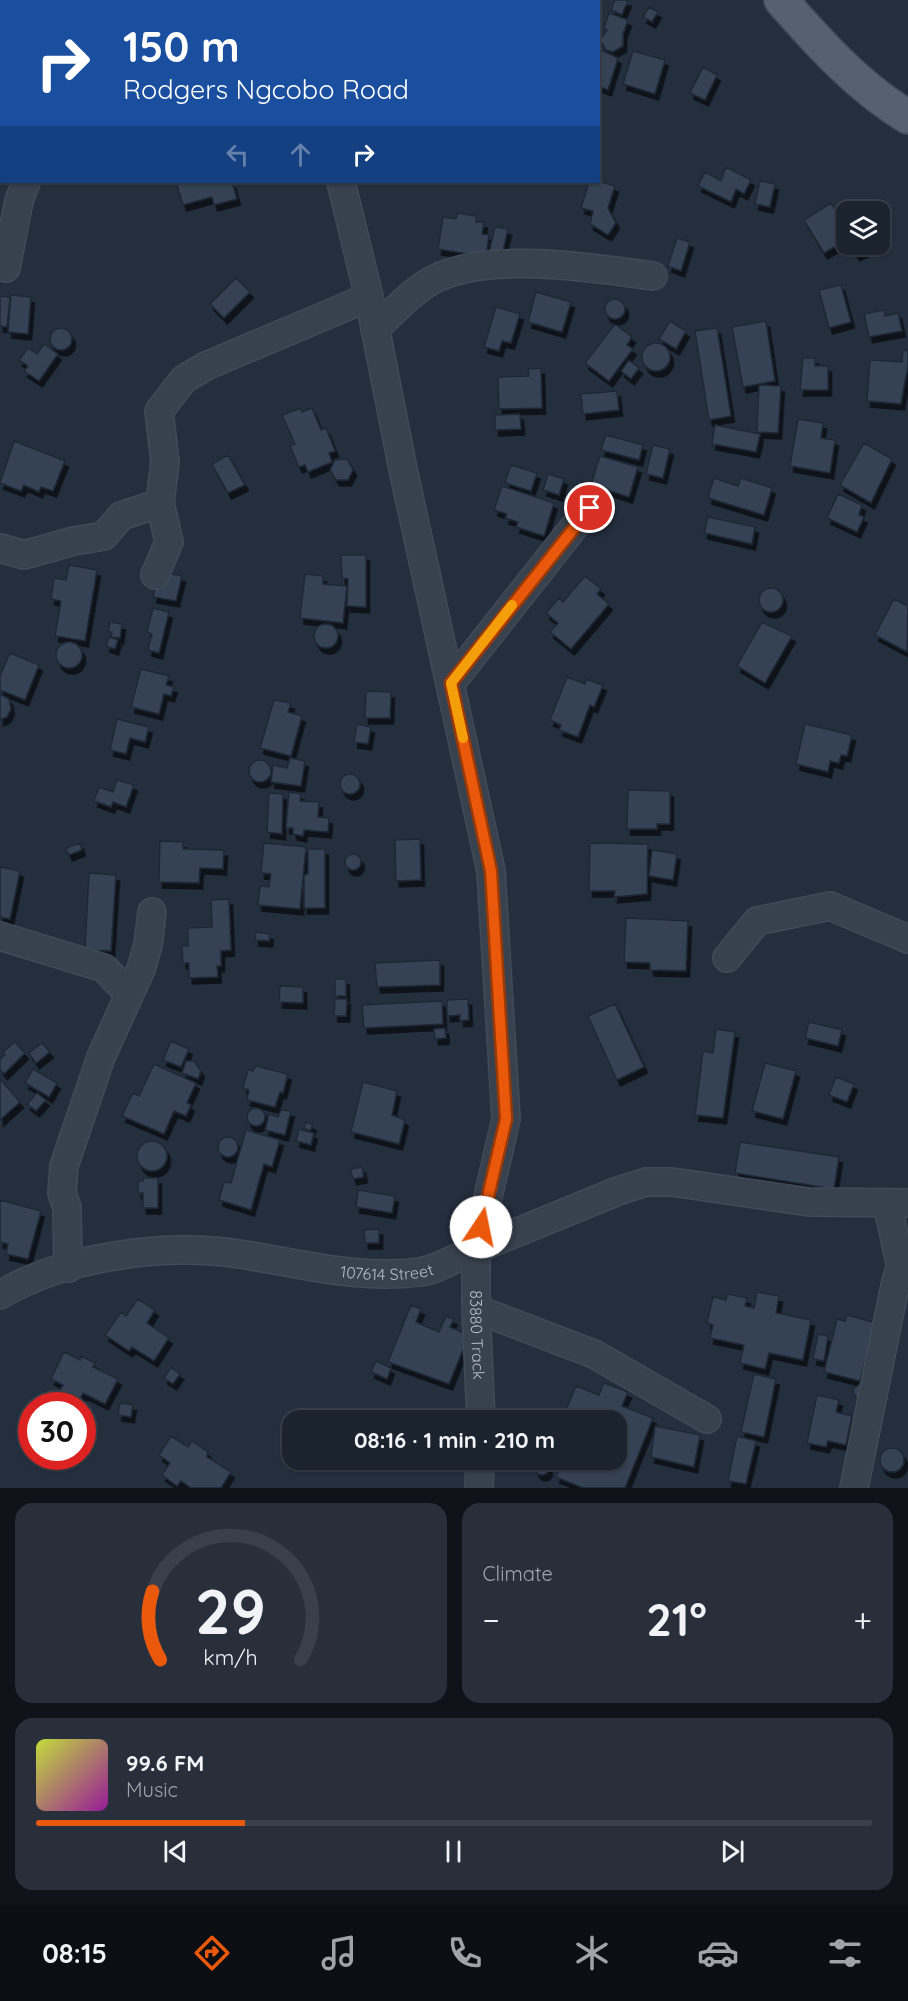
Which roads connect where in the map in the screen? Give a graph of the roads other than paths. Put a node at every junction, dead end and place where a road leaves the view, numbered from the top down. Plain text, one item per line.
1 (781, 0) edge
2 (908, 117) edge
3 (26, 183) edge
4 (341, 183) edge
5 (6, 268) dead end
6 (653, 276) dead end
7 (369, 297) junction
8 (375, 329) junction
9 (160, 503) junction
10 (590, 508) dead end
11 (0, 549) edge
12 (154, 575) dead end
13 (451, 683) junction
14 (152, 912) dead end
15 (0, 936) edge
16 (908, 939) edge
17 (727, 958) dead end
18 (128, 993) junction
19 (898, 1203) edge
20 (476, 1249) junction
21 (68, 1268) junction
22 (905, 1273) edge
23 (0, 1295) edge
24 (476, 1309) junction
25 (481, 1410) edge
26 (707, 1419) dead end
27 (480, 1470) edge
28 (479, 1488) edge
29 (854, 1488) edge

1 - 2 main road
3 - 5 street
4 - 7 street, 83880 Track
6 - 8 street
7 - 8 street, 83880 Track
7 - 9 street
8 - 13 street, 83880 Track
9 - 11 street
9 - 12 street
10 - 13 street
13 - 20 street, 83880 Track
14 - 18 street
15 - 18 street
16 - 17 street
18 - 21 street
19 - 20 street, 107614 Street
19 - 22 street
20 - 21 street, 107614 Street
20 - 24 street, 83880 Track
21 - 23 street, 107614 Street
22 - 29 street
24 - 25 street, 83880 Track
24 - 26 street
27 - 28 street

